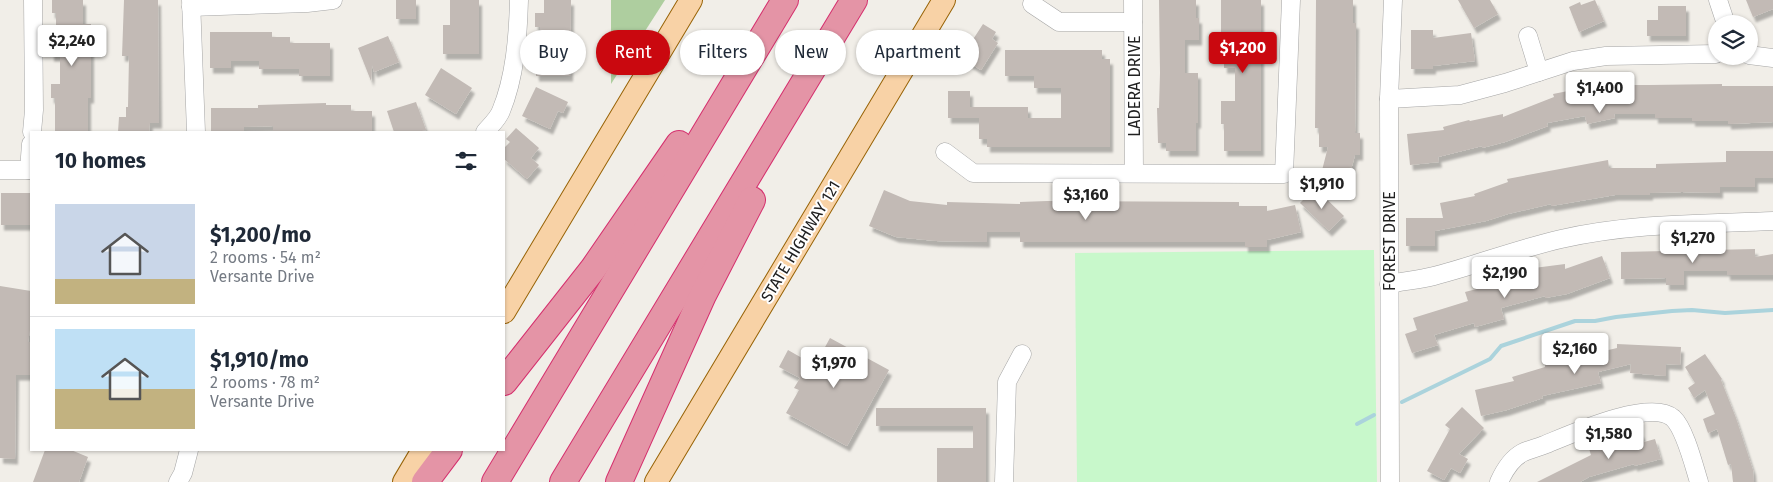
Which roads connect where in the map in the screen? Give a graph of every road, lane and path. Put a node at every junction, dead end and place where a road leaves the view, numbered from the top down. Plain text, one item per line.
1 (33, 0) edge
2 (333, 0) edge
3 (519, 0) edge
4 (691, 0) edge
5 (785, 0) edge
6 (854, 0) edge
7 (944, 0) edge
8 (1133, 0) edge
9 (1291, 0) edge
10 (1393, 0) edge
11 (1718, 0) edge
12 (191, 3) edge
13 (1032, 4) dead end
14 (1723, 15) edge
15 (1133, 22) junction
16 (765, 33) edge
17 (1528, 36) dead end
18 (1708, 54) edge
19 (1758, 57) edge
20 (1773, 58) edge
21 (1539, 72) junction
22 (729, 75) edge
23 (739, 75) edge
24 (799, 93) junction
25 (1389, 99) junction
26 (32, 131) edge
27 (196, 131) edge
28 (486, 131) edge
29 (945, 152) dead end
30 (0, 170) edge
31 (30, 170) edge
32 (1134, 172) junction
33 (1773, 221) edge
34 (1389, 284) junction
35 (505, 310) edge
36 (1022, 354) dead end
37 (505, 381) edge
38 (189, 451) edge
39 (422, 451) edge
40 (448, 451) edge
41 (178, 482) edge
42 (404, 482) edge
43 (424, 482) edge
44 (495, 482) edge
45 (564, 482) edge
46 (619, 482) edge
47 (656, 482) edge
48 (1004, 482) edge
49 (1390, 482) edge
50 (1498, 482) edge
51 (1699, 482) edge

1 - 26 street
2 - 12 street
3 - 28 street
4 - 35 main road
5 - 16 highway
6 - 24 highway
7 - 47 main road, STATE HIGHWAY 121
8 - 15 street, LADERA DRIVE
9 - 32 street
10 - 25 street, FOREST DRIVE
11 - 14 street
12 - 27 street
13 - 15 street
15 - 32 street, LADERA DRIVE
17 - 21 street
18 - 21 street
19 - 20 street
21 - 25 street
22 - 37 highway
23 - 44 highway
24 - 45 highway
24 - 46 highway
25 - 34 street, FOREST DRIVE
29 - 32 street
30 - 31 street
33 - 34 street
34 - 49 street, FOREST DRIVE
36 - 48 street
38 - 41 street
39 - 42 main road
40 - 43 highway
50 - 51 street

